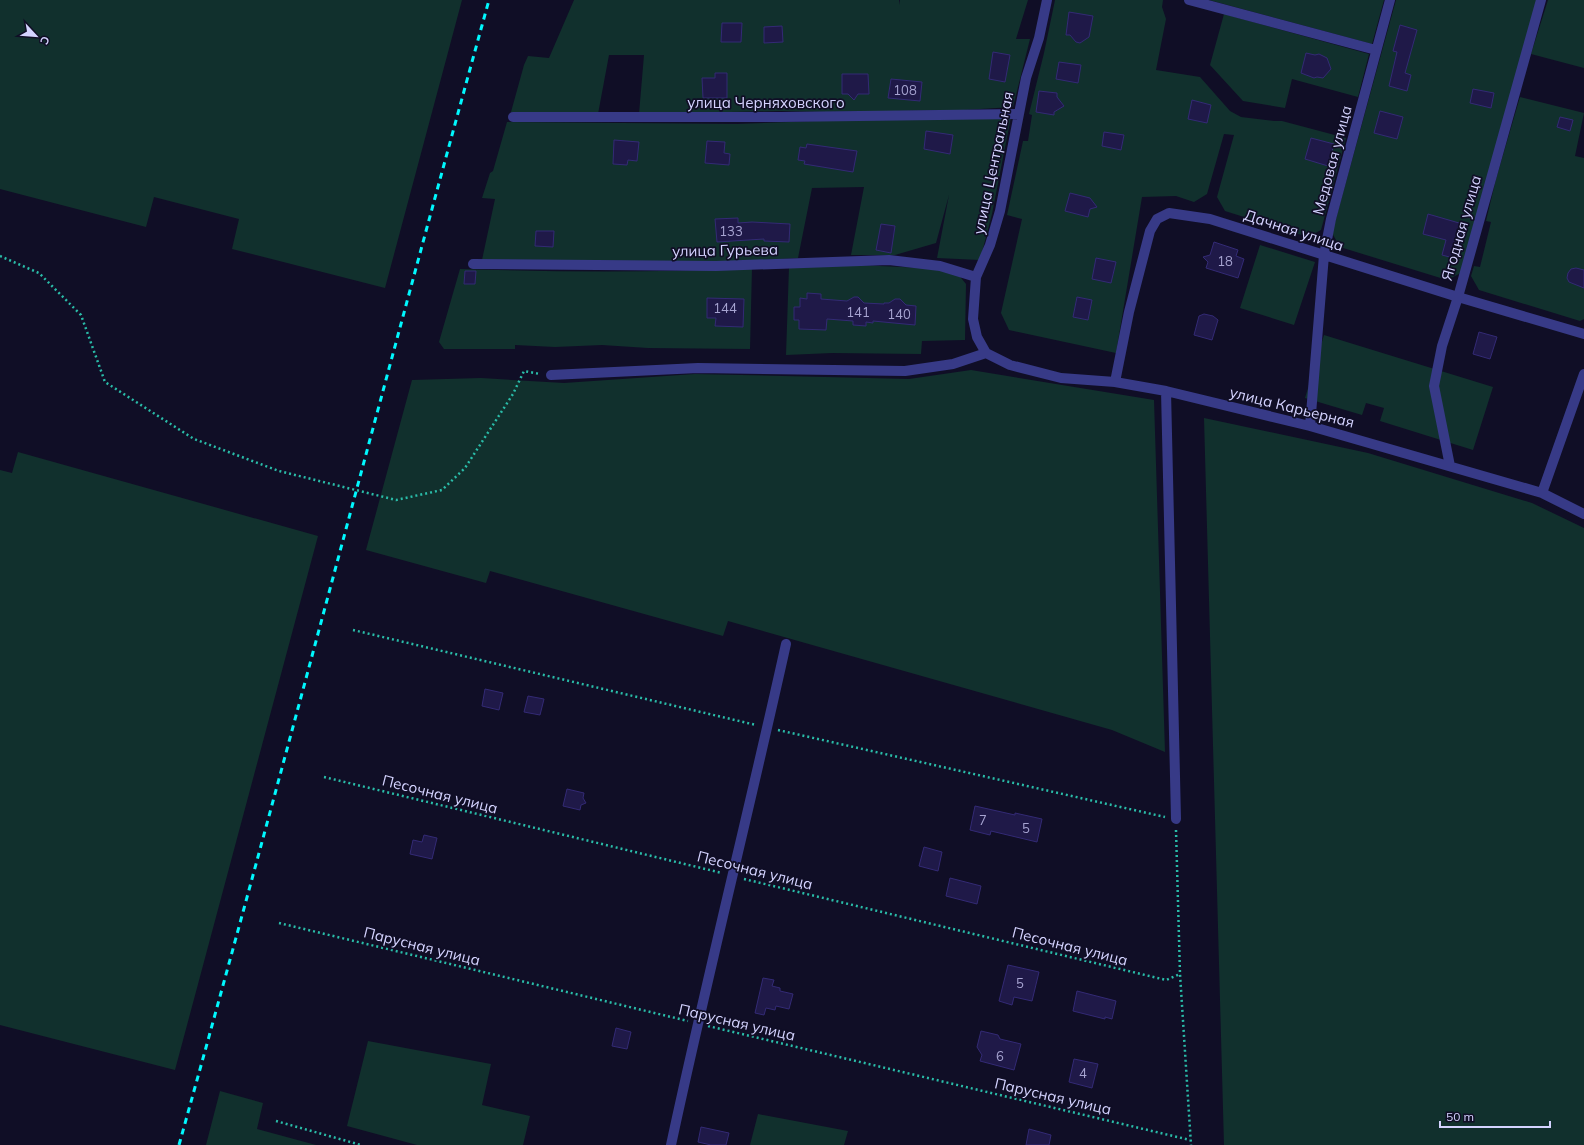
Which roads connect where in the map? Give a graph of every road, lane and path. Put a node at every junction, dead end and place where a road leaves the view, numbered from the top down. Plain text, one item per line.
1 (1047, 0) edge
2 (1189, 0) edge
3 (1390, 0) edge
4 (1541, 0) edge
5 (1376, 50) junction
6 (1019, 114) junction
7 (513, 117) dead end
8 (1324, 255) junction
9 (0, 256) edge
10 (473, 264) dead end
11 (976, 277) junction
12 (1458, 296) junction
13 (1584, 334) edge
14 (986, 353) junction
15 (1584, 374) edge
16 (551, 375) joint
17 (1115, 382) junction
18 (1166, 391) junction
19 (1310, 426) junction
20 (1450, 466) junction
21 (1542, 493) junction
22 (1584, 514) edge
23 (786, 644) dead end
24 (324, 778) dead end
25 (1176, 819) joint
26 (732, 876) junction
27 (279, 923) dead end
28 (1180, 974) junction
29 (697, 1024) junction
30 (276, 1121) dead end
31 (1190, 1140) junction
32 (361, 1145) edge
33 (671, 1145) edge
34 (1190, 1145) edge

1 - 6 street, улица Центральная
2 - 5 street
3 - 5 street, Медовая улица
4 - 12 street, Ягодная улица
5 - 8 street, Медовая улица
6 - 7 street, улица Черняховского
6 - 11 street, улица Центральная
8 - 12 street, Дачная улица
8 - 17 street, Дачная улица
8 - 19 street, Медовая улица
9 - 16 path
10 - 11 street, улица Гурьева
11 - 14 street, улица Центральная
12 - 13 street, Дачная улица
12 - 20 street, Ягодная улица
14 - 16 street
14 - 17 street, улица Карьерная
15 - 21 street
17 - 18 street, улица Карьерная
18 - 19 street, улица Карьерная
18 - 25 street
19 - 20 street, улица Карьерная
20 - 21 street, улица Карьерная
21 - 22 street, улица Карьерная
23 - 26 street
24 - 26 path, Песочная улица
25 - 28 path
26 - 28 path, Песочная улица
26 - 29 street
27 - 29 path, Парусная улица
28 - 31 path
29 - 31 path, Парусная улица
29 - 33 street
30 - 32 path
31 - 34 path

